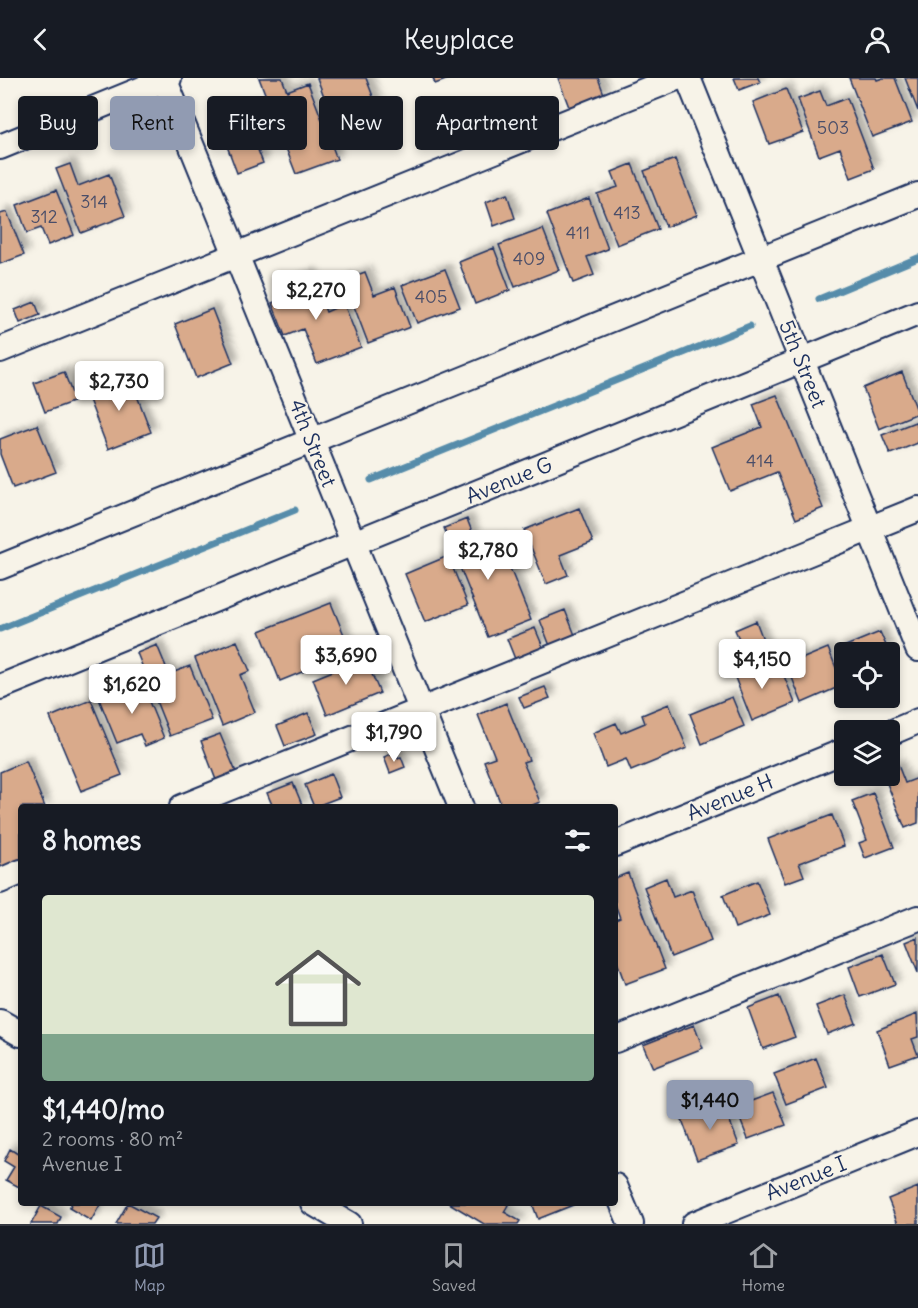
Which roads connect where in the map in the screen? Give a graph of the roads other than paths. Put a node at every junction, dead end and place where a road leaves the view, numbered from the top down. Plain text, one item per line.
1 (676, 78) edge
2 (688, 78) edge
3 (166, 79) edge
4 (0, 147) edge
5 (918, 195) edge
6 (236, 255) junction
7 (761, 259) junction
8 (918, 313) edge
9 (0, 350) edge
10 (802, 360) junction
11 (312, 441) junction
12 (918, 509) edge
13 (869, 529) junction
14 (353, 543) junction
15 (0, 567) edge
16 (918, 649) edge
17 (0, 687) edge
18 (422, 710) junction
19 (918, 721) edge
20 (900, 729) edge
21 (834, 755) edge
22 (189, 804) edge
23 (460, 804) edge
24 (618, 843) edge
25 (18, 873) edge
26 (0, 881) edge
27 (918, 918) edge
28 (0, 1022) edge
29 (18, 1032) edge
30 (618, 1039) edge
31 (918, 1132) edge
32 (618, 1193) edge
33 (318, 1206) edge
34 (350, 1224) edge
35 (631, 1224) edge
36 (694, 1224) edge

1 - 6 street
2 - 7 street, 5th Street
3 - 4 street
3 - 6 street, 4th Street
5 - 7 street
6 - 9 street
6 - 11 street, 4th Street
7 - 10 street, 5th Street
7 - 11 street
8 - 10 street, Avenue G
10 - 13 street, 5th Street
10 - 14 street, Avenue G
11 - 14 street, 4th Street
11 - 15 street
12 - 13 street
13 - 16 street, 5th Street
13 - 18 street
14 - 17 street, Avenue G
14 - 18 street, 4th Street
18 - 22 street
18 - 23 street, 4th Street
19 - 20 street
21 - 24 street, Avenue H
25 - 26 street
27 - 30 street
28 - 29 street
31 - 36 street, Avenue I
32 - 35 street
33 - 34 street

